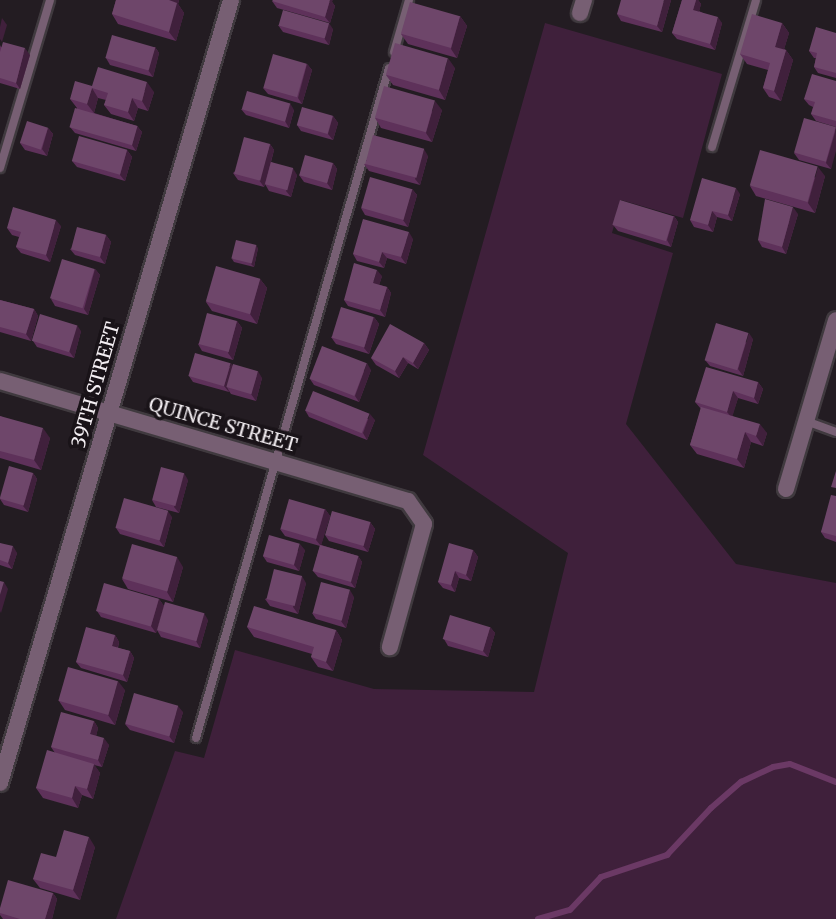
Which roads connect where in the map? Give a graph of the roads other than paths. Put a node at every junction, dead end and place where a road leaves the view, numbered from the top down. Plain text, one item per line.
1 (50, 0) edge
2 (231, 0) edge
3 (409, 0) edge
4 (756, 0) edge
5 (712, 148) dead end
6 (0, 168) edge
7 (836, 320) edge
8 (0, 381) edge
9 (109, 414) junction
10 (806, 421) junction
11 (836, 432) edge
12 (275, 462) junction
13 (786, 489) dead end
14 (390, 647) dead end
15 (196, 738) dead end
16 (0, 783) edge

1 - 6 lane
2 - 9 street, 39TH STREET
3 - 12 lane
4 - 5 lane
7 - 10 street
8 - 9 street, QUINCE STREET
9 - 12 street, QUINCE STREET
9 - 16 street, 39TH STREET
10 - 11 lane
10 - 13 street
12 - 14 street, QUINCE STREET
12 - 15 lane

